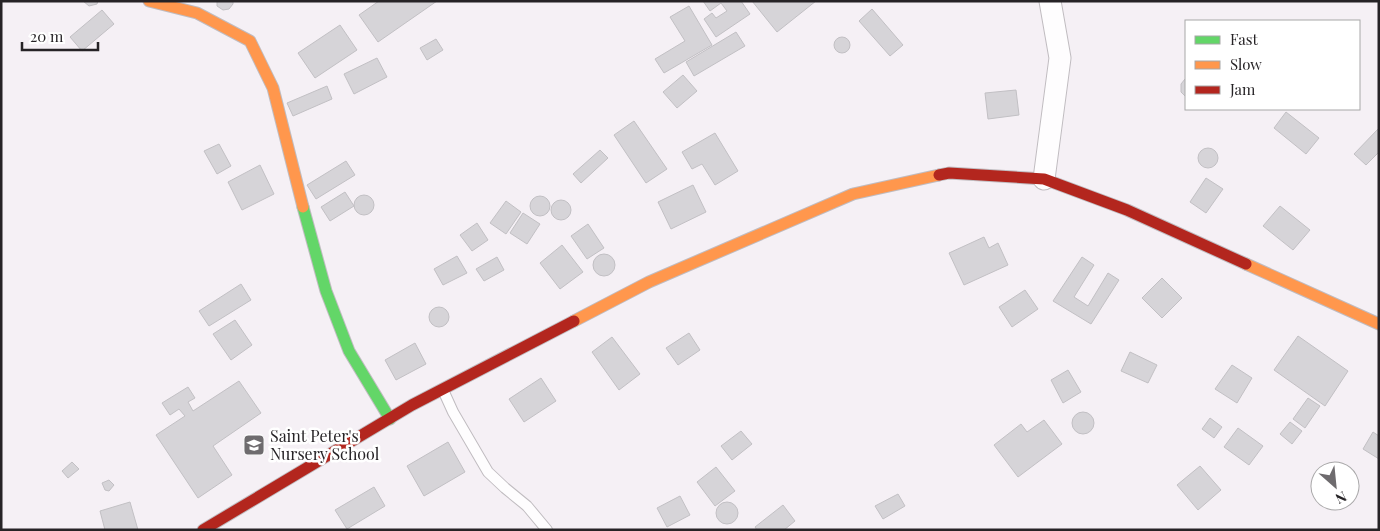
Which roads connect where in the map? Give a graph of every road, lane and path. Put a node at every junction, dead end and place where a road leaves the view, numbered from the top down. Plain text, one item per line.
1 (149, 1) edge
2 (1050, 1) edge
3 (1044, 179) junction
4 (1379, 324) edge
5 (443, 390) junction
6 (390, 419) junction
7 (203, 530) edge
8 (547, 530) edge

1 - 6 street
2 - 3 street
3 - 4 street
3 - 5 street
5 - 6 street
5 - 8 lane
6 - 7 street

